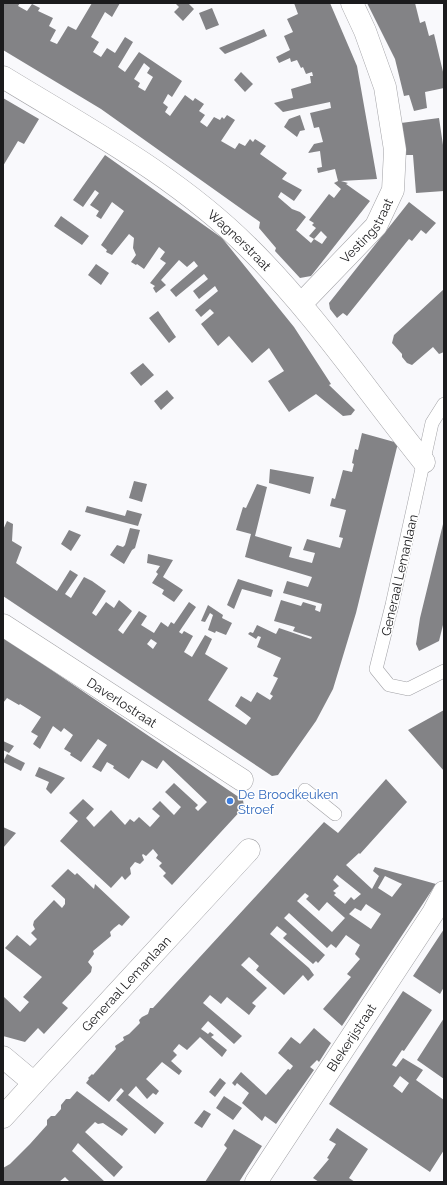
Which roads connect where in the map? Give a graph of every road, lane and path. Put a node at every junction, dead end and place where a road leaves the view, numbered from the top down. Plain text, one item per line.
1 (352, 3) edge
2 (3, 77) edge
3 (301, 304) junction
4 (444, 404) edge
5 (424, 462) junction
6 (3, 625) edge
7 (444, 671) edge
8 (242, 780) dead end
9 (305, 790) dead end
10 (335, 814) dead end
11 (249, 850) dead end
12 (444, 892) edge
13 (3, 1057) edge
14 (34, 1083) junction
15 (3, 1117) edge
16 (256, 1182) edge

1 - 3 street, Vestingstraat
2 - 3 street, Wagnerstraat
3 - 5 street, Wagnerstraat
4 - 5 lane, Generaal Lemanlaan
5 - 7 lane, Generaal Lemanlaan
6 - 8 street, Daverlostraat
9 - 10 lane
11 - 14 street, Generaal Lemanlaan
12 - 16 street, Blekerijstraat
13 - 14 street
14 - 15 street, Generaal Lemanlaan

